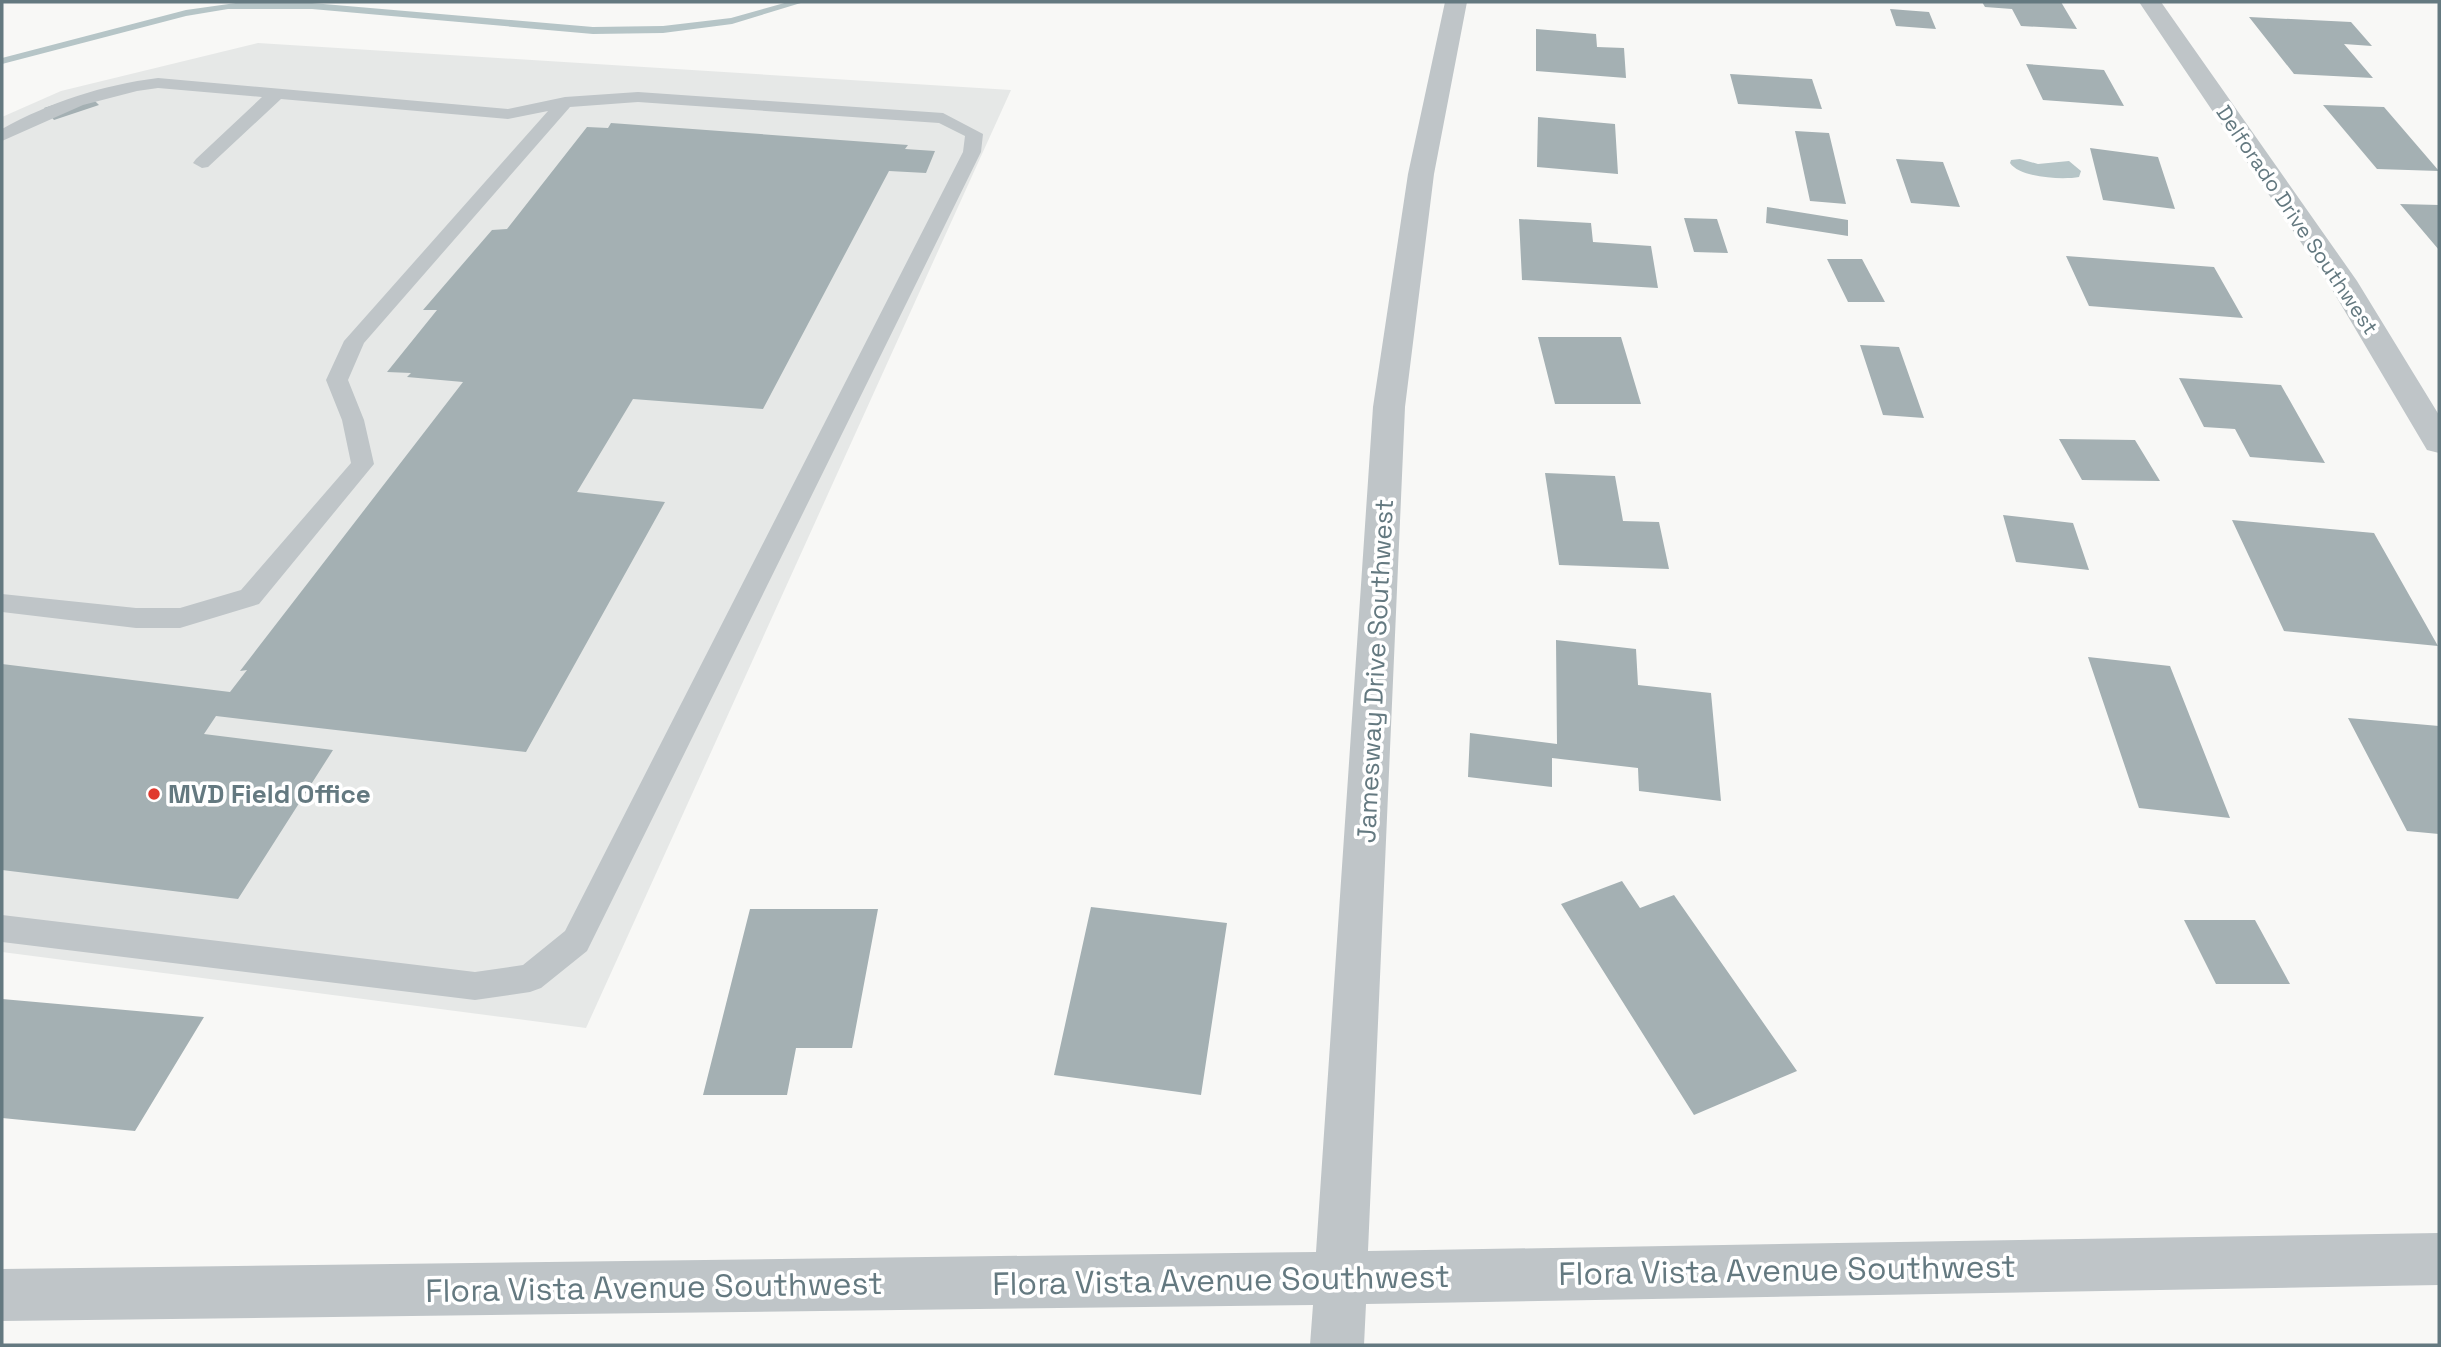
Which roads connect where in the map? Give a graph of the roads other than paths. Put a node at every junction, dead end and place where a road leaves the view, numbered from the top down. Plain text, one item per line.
1 (1456, 2) edge
2 (2150, 2) edge
3 (275, 95) junction
4 (565, 102) junction
5 (2, 136) edge
6 (21, 147) dead end
7 (2, 152) edge
8 (202, 163) dead end
9 (2439, 442) edge
10 (2, 603) edge
11 (2, 928) edge
12 (2439, 1259) edge
13 (1341, 1279) junction
14 (2, 1296) edge
15 (1337, 1345) edge

1 - 13 street, Jamesway Drive Southwest
2 - 9 street, Delforado Drive Southwest
3 - 4 lane
3 - 5 lane
3 - 8 lane
4 - 10 lane
4 - 11 lane
6 - 7 lane
12 - 13 street, Flora Vista Avenue Southwest
13 - 14 street, Flora Vista Avenue Southwest
13 - 15 street, Jamesway Drive Southwest

